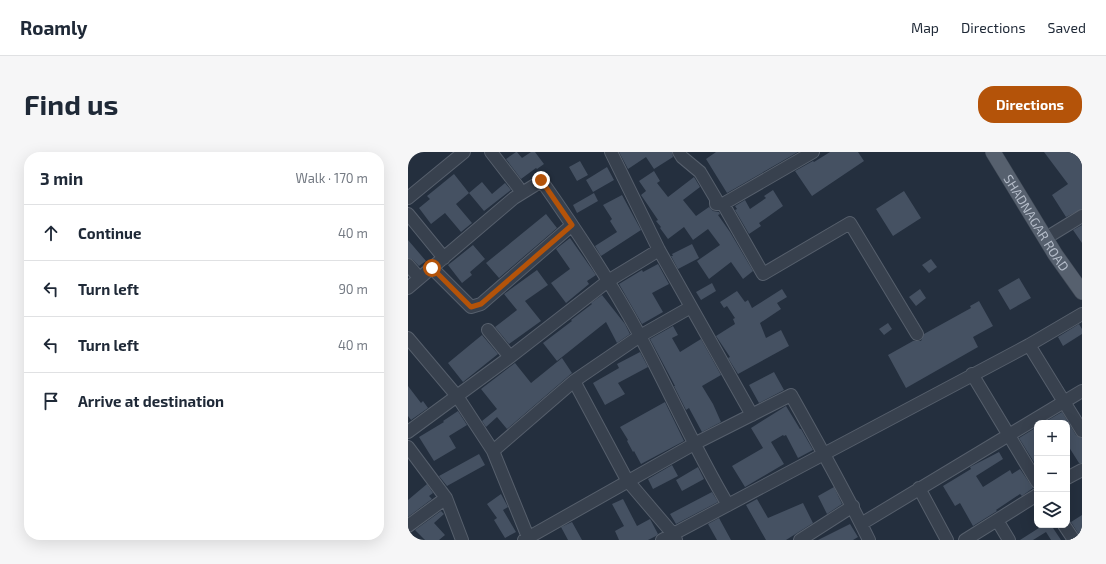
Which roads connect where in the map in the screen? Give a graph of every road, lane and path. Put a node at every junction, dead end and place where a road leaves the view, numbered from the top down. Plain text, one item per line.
1 (464, 152) edge
2 (492, 152) edge
3 (611, 152) edge
4 (813, 152) edge
5 (993, 152) edge
6 (684, 154) edge
7 (518, 187) dead end
8 (408, 198) edge
9 (723, 204) junction
10 (408, 214) edge
11 (1082, 216) edge
12 (572, 225) junction
13 (1046, 238) junction
14 (659, 250) junction
15 (444, 258) junction
16 (432, 268) junction
17 (608, 281) junction
18 (408, 288) edge
19 (1082, 292) edge
20 (691, 308) junction
21 (1082, 314) edge
22 (488, 330) dead end
23 (917, 334) dead end
24 (640, 336) junction
25 (408, 338) edge
26 (1029, 344) junction
27 (510, 356) junction
28 (972, 374) junction
29 (574, 381) junction
30 (1082, 390) edge
31 (458, 396) junction
32 (1064, 401) junction
33 (752, 415) junction
34 (1082, 431) edge
35 (408, 432) edge
36 (1008, 435) junction
37 (694, 444) junction
38 (408, 447) edge
39 (493, 451) junction
40 (825, 454) junction
41 (1082, 470) edge
42 (1070, 476) edge
43 (1034, 477) edge
44 (627, 480) junction
45 (919, 488) junction
46 (1034, 497) edge
47 (446, 498) junction
48 (728, 505) junction
49 (853, 506) junction
50 (998, 520) junction
51 (861, 524) junction
52 (408, 526) edge
53 (1066, 528) edge
54 (670, 538) edge
55 (526, 539) edge
56 (462, 540) edge
57 (800, 540) edge
58 (869, 540) edge
59 (947, 540) edge
60 (965, 540) edge
61 (1009, 540) edge
62 (1074, 540) edge

1 - 8 street
2 - 7 street
3 - 14 street
4 - 9 street
5 - 13 main road, SHADNAGAR ROAD
6 - 9 street
9 - 23 street
10 - 15 street
11 - 13 street
12 - 15 street
12 - 16 street
12 - 17 street
13 - 19 main road, SHADNAGAR ROAD
14 - 17 street
14 - 20 street
15 - 16 street
16 - 18 street
17 - 24 street
17 - 27 street
20 - 24 street
20 - 33 street
21 - 26 street
22 - 27 street
24 - 29 street
24 - 37 street
25 - 31 street
26 - 28 street
26 - 32 street
27 - 31 street
28 - 36 street
28 - 40 street
29 - 39 street
29 - 44 street
30 - 32 street
31 - 35 street
31 - 39 street
32 - 34 street
32 - 36 street
33 - 37 street
33 - 40 street
36 - 43 street
36 - 45 street
37 - 44 street
37 - 48 street
38 - 47 street
39 - 55 street
40 - 48 street
40 - 49 street
41 - 42 street
44 - 54 street
44 - 55 street
45 - 51 street
45 - 59 street
46 - 50 street
47 - 52 street
47 - 56 street
48 - 54 street
49 - 51 street
49 - 57 street
50 - 60 street
50 - 61 street
51 - 58 street
53 - 62 street

